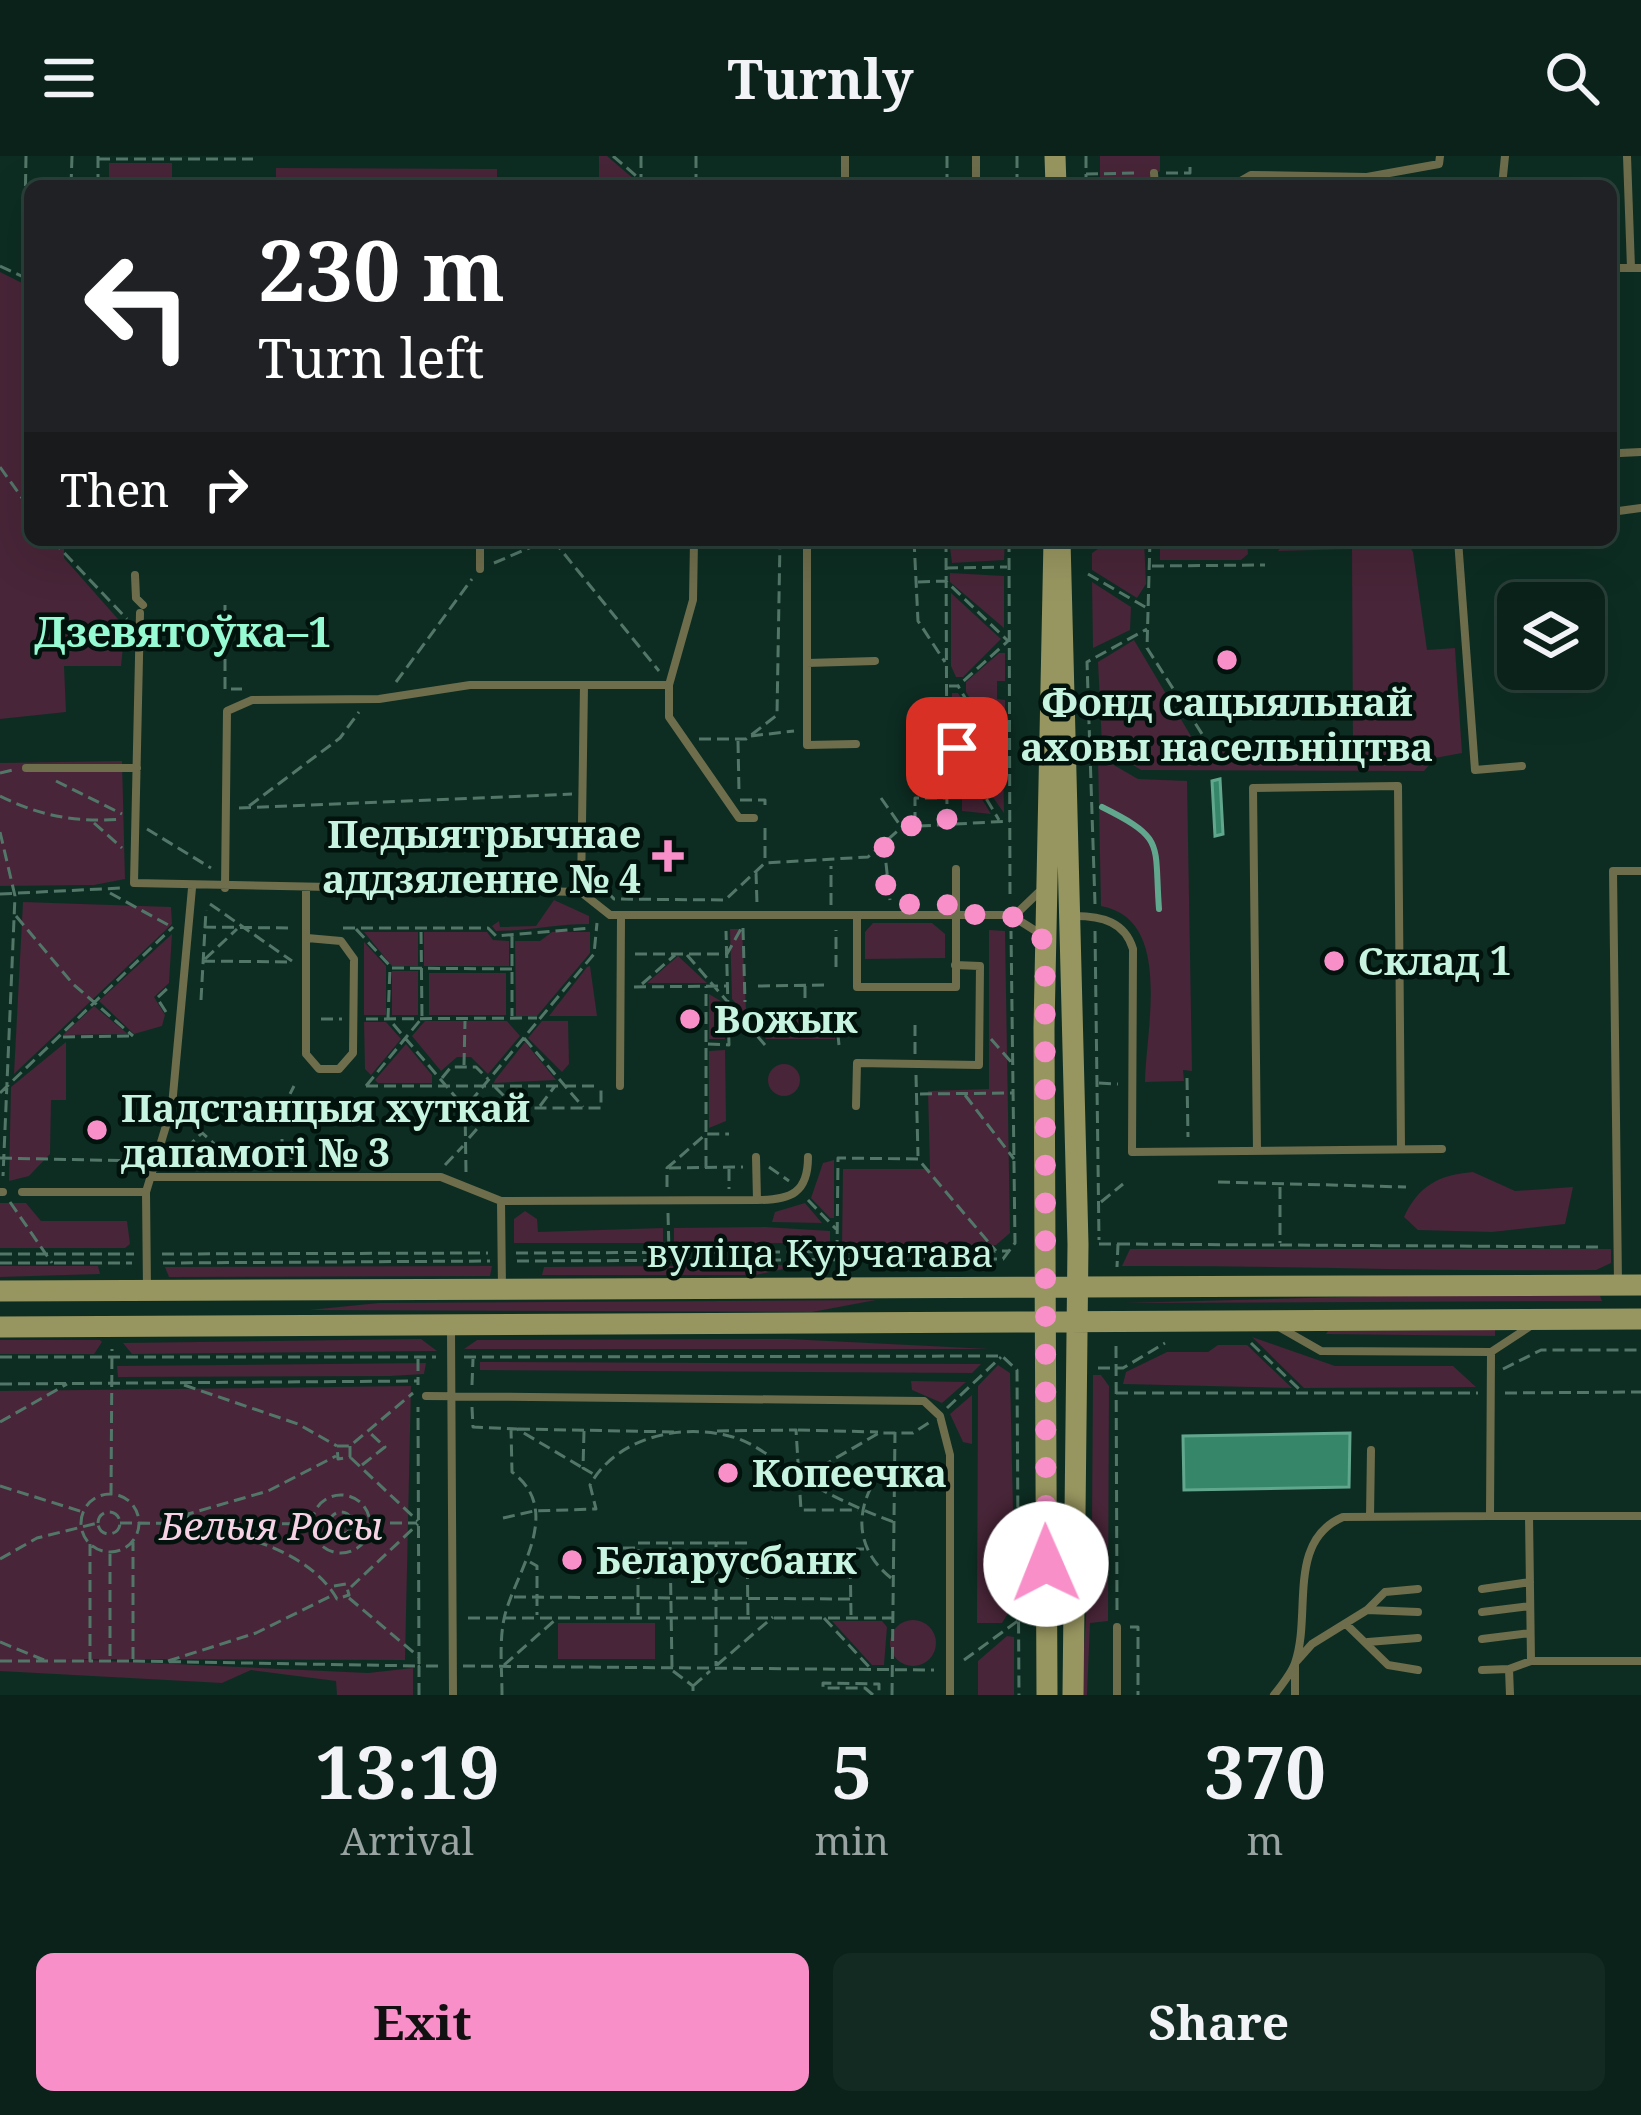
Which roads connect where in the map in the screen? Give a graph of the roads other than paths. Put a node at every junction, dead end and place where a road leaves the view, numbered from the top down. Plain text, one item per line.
1 (1440, 156) edge
2 (1628, 156) edge
3 (1154, 173) road end
4 (1155, 180) edge
5 (1243, 180) edge
6 (1636, 268) edge
7 (1641, 452) edge
8 (1620, 453) dead end
9 (480, 546) edge
10 (694, 546) edge
11 (806, 546) edge
12 (1057, 546) edge
13 (1057, 546) edge
14 (1458, 546) edge
15 (480, 569) road end
16 (135, 575) dead end
17 (874, 662) dead end
18 (806, 663) junction
19 (584, 685) junction
20 (669, 685) junction
21 (856, 744) dead end
22 (1522, 766) dead end
23 (26, 768) road end
24 (137, 768) junction
25 (754, 818) dead end
26 (956, 869) dead end
27 (1641, 871) edge
28 (1046, 875) junction
29 (192, 888) junction
30 (225, 888) junction
31 (306, 888) junction
32 (581, 892) junction
33 (856, 915) junction
34 (956, 915) junction
35 (1011, 915) junction
36 (1071, 916) junction
37 (621, 918) junction
38 (307, 938) junction
39 (1045, 947) junction
40 (956, 965) junction
41 (620, 1086) road end
42 (856, 1106) dead end
43 (1401, 1150) junction
44 (1442, 1150) dead end
45 (1257, 1151) junction
46 (756, 1156) dead end
47 (808, 1156) dead end
48 (151, 1177) junction
49 (22, 1192) dead end
50 (146, 1192) junction
51 (757, 1200) junction
52 (501, 1201) junction
53 (1629, 1285) edge
54 (1045, 1288) junction
55 (1078, 1289) junction
56 (0, 1291) edge
57 (147, 1291) junction
58 (502, 1291) junction
59 (1629, 1319) edge
60 (1268, 1320) junction
61 (1539, 1320) junction
62 (1045, 1323) junction
63 (1078, 1323) junction
64 (451, 1326) junction
65 (0, 1327) edge
66 (146, 1327) junction
67 (1490, 1352) junction
68 (422, 1393) road end
69 (452, 1396) junction
70 (1371, 1450) dead end
71 (1370, 1516) junction
72 (1490, 1516) junction
73 (1529, 1516) junction
74 (1641, 1516) edge
75 (1530, 1582) junction
76 (1418, 1589) dead end
77 (1482, 1589) dead end
78 (1530, 1606) junction
79 (1367, 1610) junction
80 (1418, 1612) dead end
81 (1482, 1612) dead end
82 (1347, 1625) junction
83 (1117, 1627) road end
84 (1530, 1633) junction
85 (1418, 1638) dead end
86 (1482, 1640) dead end
87 (1366, 1642) junction
88 (1641, 1660) edge
89 (1531, 1661) junction
90 (1295, 1663) junction
91 (1510, 1669) junction
92 (1418, 1670) dead end
93 (1482, 1670) dead end
94 (453, 1695) edge
95 (950, 1695) edge
96 (1046, 1695) edge
97 (1072, 1695) edge
98 (1117, 1695) edge
99 (1274, 1695) edge
100 (1295, 1695) edge
101 (1510, 1695) edge

1 - 5 lane
2 - 6 lane
3 - 4 lane
7 - 8 lane
9 - 15 lane
10 - 20 lane
11 - 18 lane
12 - 28 main road
13 - 36 main road
14 - 22 lane
16 - 24 lane
17 - 18 lane
18 - 21 lane
19 - 20 lane
19 - 30 lane
19 - 32 lane
20 - 25 lane
23 - 24 lane
24 - 29 lane
26 - 34 lane
27 - 53 lane
28 - 35 lane
28 - 39 main road
29 - 30 lane
29 - 48 lane
30 - 31 lane
31 - 32 lane
31 - 38 lane
32 - 37 lane
33 - 34 lane
33 - 37 lane
33 - 40 lane
34 - 35 lane
34 - 40 lane
35 - 39 lane
36 - 45 lane
36 - 55 main road
37 - 41 lane
38 - 38 lane
39 - 54 main road
40 - 42 lane
43 - 44 lane
43 - 45 lane
43 - 45 lane
46 - 51 lane
47 - 51 lane
48 - 50 lane
48 - 52 lane
49 - 50 lane
50 - 57 lane
51 - 52 lane
52 - 58 lane
53 - 55 main road, вуліца Курчатава
53 - 59 main road
54 - 55 main road, вуліца Курчатава
54 - 58 main road, вуліца Курчатава
54 - 62 main road
55 - 63 main road
56 - 57 main road, вуліца Курчатава
57 - 58 main road, вуліца Курчатава
57 - 66 main road
59 - 61 main road, вуліца Курчатава
60 - 61 main road, вуліца Курчатава
60 - 63 main road, вуліца Курчатава
60 - 67 lane
61 - 67 lane
62 - 63 main road, вуліца Курчатава
62 - 64 main road, вуліца Курчатава
62 - 96 main road
63 - 97 main road
64 - 66 main road, вуліца Курчатава
64 - 69 lane
65 - 66 main road, вуліца Курчатава
67 - 72 lane
68 - 69 lane
69 - 94 lane
69 - 95 lane
70 - 71 lane
71 - 72 lane
71 - 90 lane
72 - 73 lane
73 - 74 lane
73 - 75 lane
75 - 77 lane
75 - 78 lane
76 - 79 lane
78 - 81 lane
78 - 84 lane
79 - 80 lane
79 - 82 lane
82 - 87 lane
82 - 90 lane
83 - 98 lane
84 - 86 lane
84 - 89 lane
85 - 87 lane
87 - 92 lane
88 - 89 lane
89 - 91 lane
90 - 99 lane
90 - 100 lane
91 - 93 lane
91 - 101 lane

